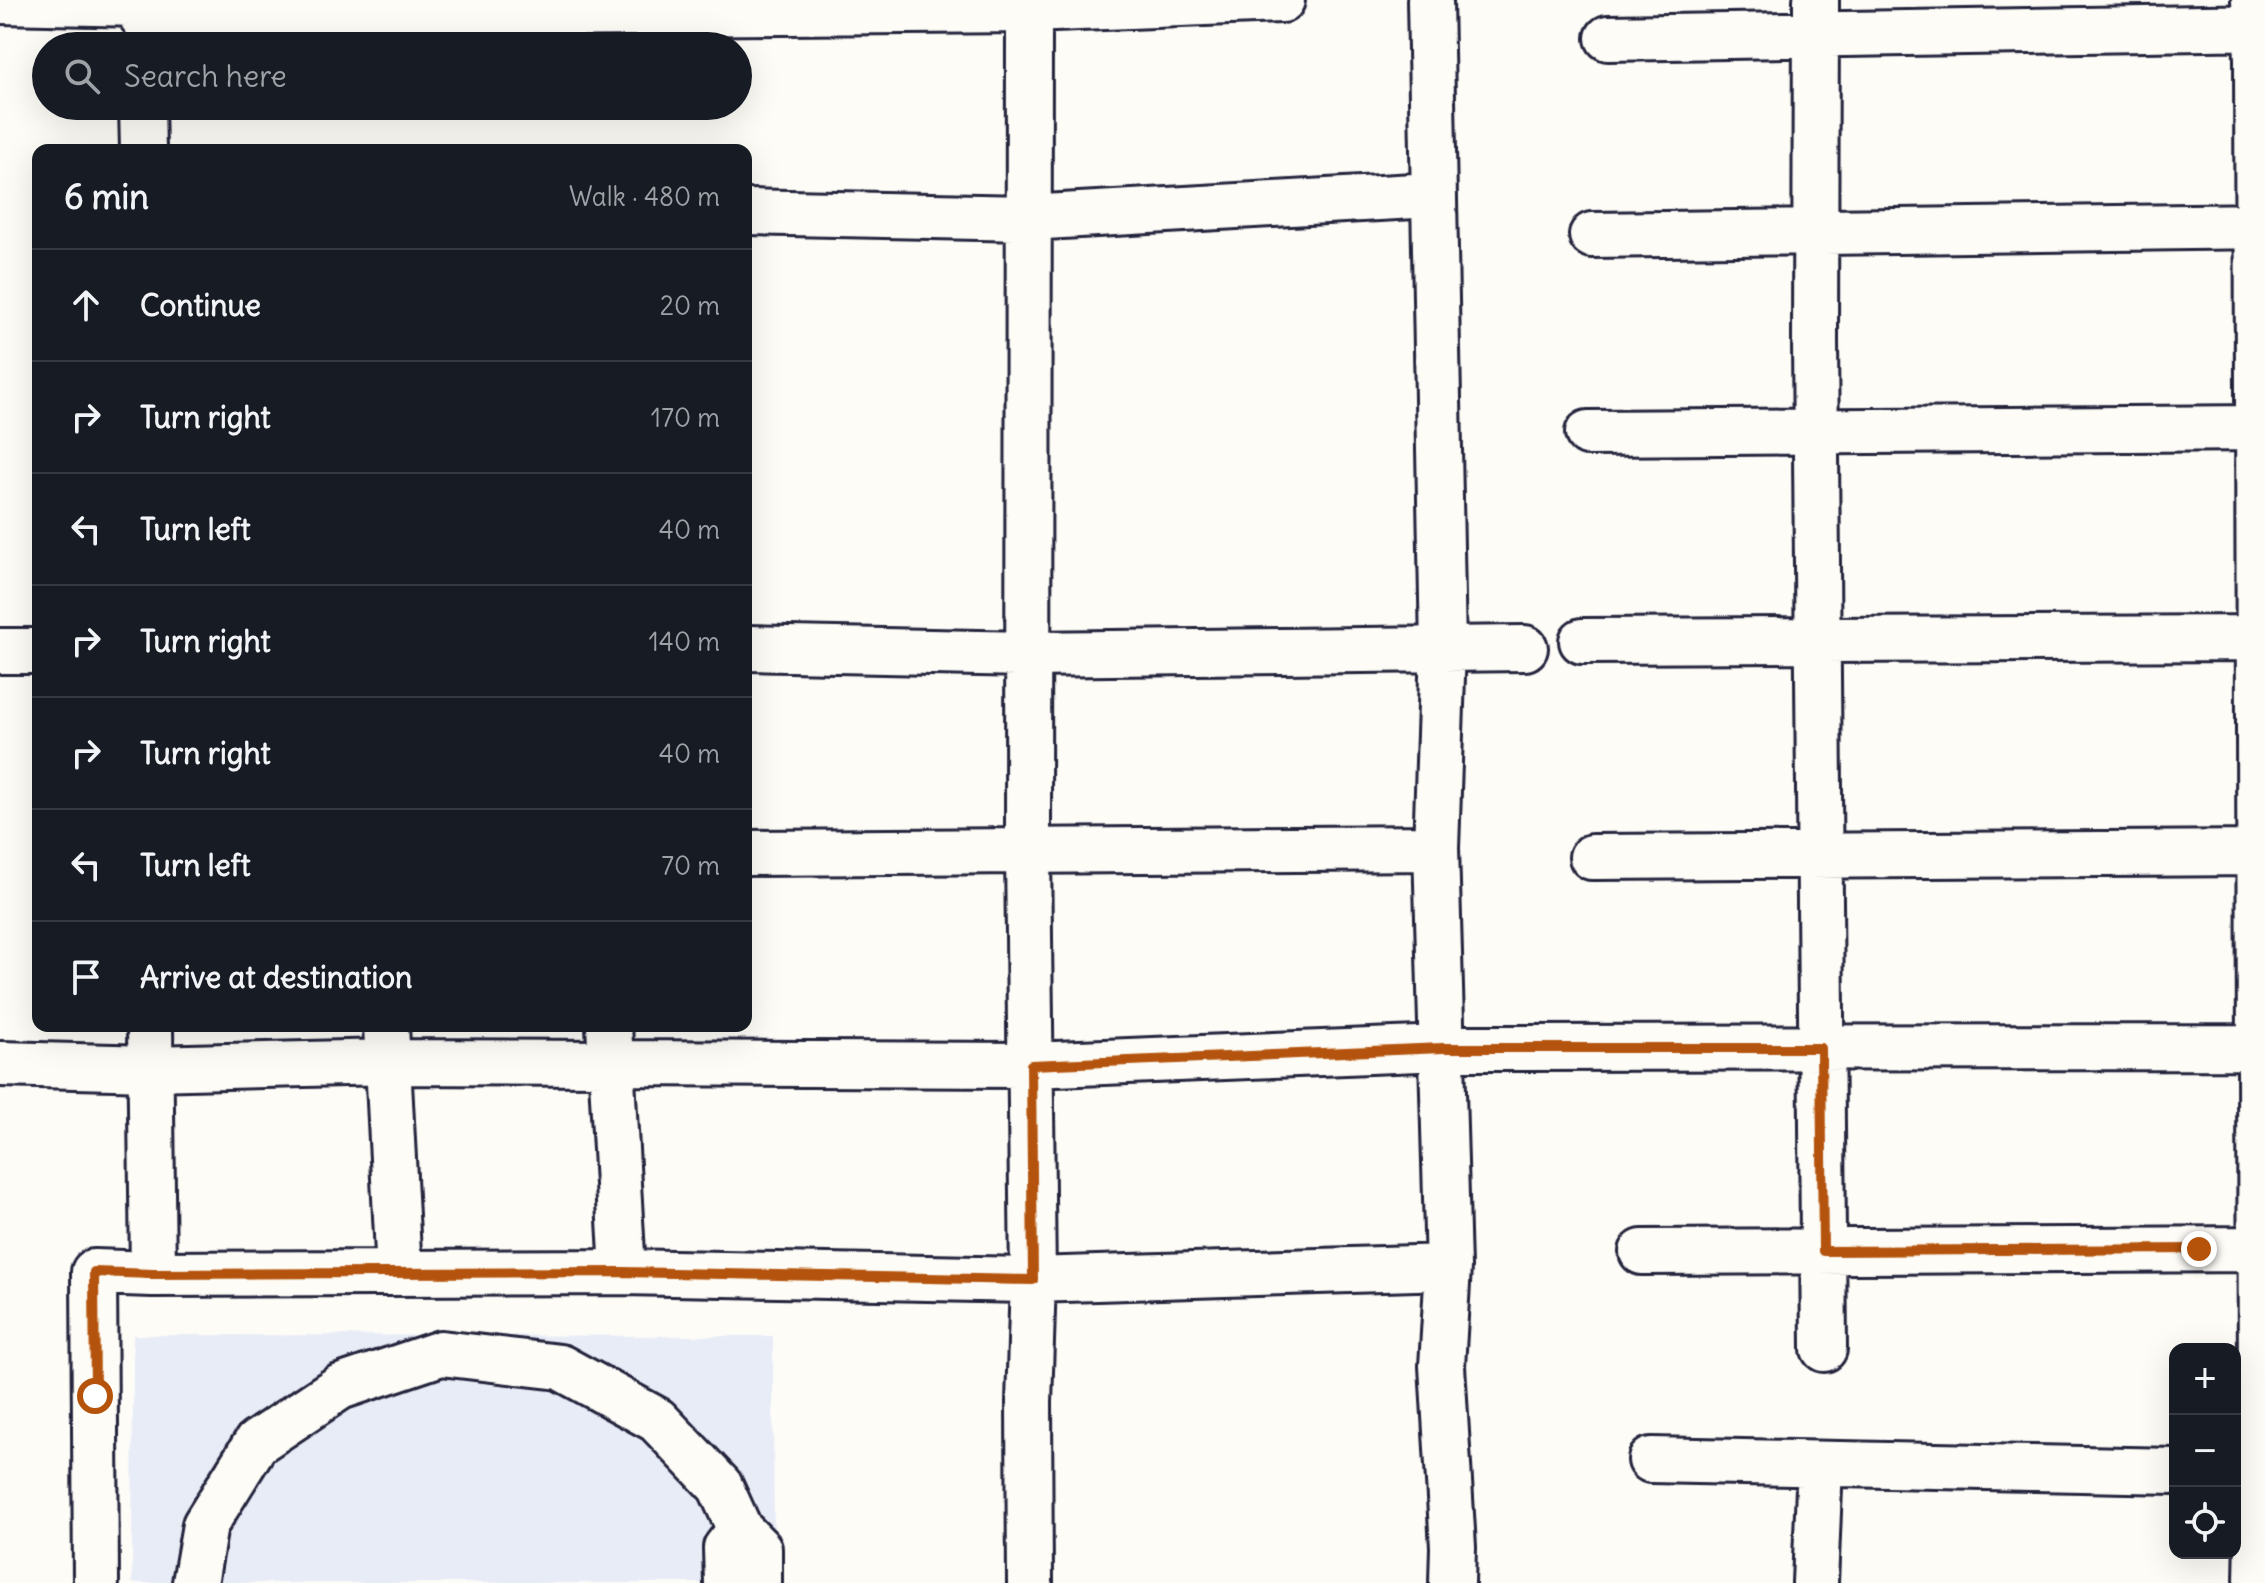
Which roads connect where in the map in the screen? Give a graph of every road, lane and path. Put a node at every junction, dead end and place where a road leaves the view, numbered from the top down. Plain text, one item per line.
1 (1282, 0) edge
2 (1430, 0) edge
3 (0, 1) edge
4 (1028, 5) edge
5 (608, 6) edge
6 (142, 17) edge
7 (1816, 17) edge
8 (2258, 18) edge
9 (1608, 38) dead end
10 (142, 120) edge
11 (143, 144) edge
12 (1432, 195) junction
13 (752, 212) edge
14 (1027, 218) junction
15 (2261, 226) edge
16 (1816, 232) junction
17 (1592, 235) dead end
18 (2262, 428) edge
19 (1816, 432) junction
20 (1588, 433) dead end
21 (2262, 638) edge
22 (1818, 640) junction
23 (1582, 641) dead end
24 (752, 648) edge
25 (1443, 648) junction
26 (1525, 648) dead end
27 (0, 651) edge
28 (32, 651) edge
29 (1027, 654) junction
30 (1436, 848) junction
31 (1028, 851) junction
32 (752, 853) edge
33 (2262, 853) edge
34 (1820, 855) junction
35 (1592, 857) dead end
36 (386, 1044) edge
37 (610, 1045) edge
38 (150, 1047) edge
39 (2263, 1047) edge
40 (1443, 1048) junction
41 (1821, 1048) junction
42 (0, 1064) edge
43 (1031, 1065) junction
44 (2263, 1249) edge
45 (1823, 1251) junction
46 (1642, 1252) dead end
47 (1448, 1267) junction
48 (623, 1272) junction
49 (399, 1273) junction
50 (153, 1274) junction
51 (1033, 1280) junction
52 (1824, 1349) dead end
53 (1651, 1460) dead end
54 (1820, 1464) junction
55 (2169, 1471) edge
56 (2253, 1473) edge
57 (740, 1530) junction
58 (96, 1583) edge
59 (195, 1583) edge
60 (727, 1583) edge
61 (759, 1583) edge
62 (1030, 1583) edge
63 (1452, 1583) edge
64 (1815, 1583) edge
65 (2257, 1583) edge

1 - 4 street
2 - 12 street
3 - 6 street
4 - 5 street
4 - 14 street
5 - 6 street
7 - 8 street
7 - 9 street
7 - 16 street
8 - 15 street
10 - 11 street
12 - 14 street
12 - 25 street
13 - 14 street
14 - 29 street
15 - 16 street
15 - 18 street
16 - 17 street
16 - 19 street
18 - 19 street
18 - 21 street
19 - 20 street
19 - 22 street
21 - 22 street
21 - 33 street
22 - 23 street
22 - 34 street
24 - 29 street
25 - 26 street
25 - 29 street
25 - 30 street
27 - 28 street
29 - 31 street
30 - 31 street
30 - 40 street
31 - 32 street
31 - 43 street
33 - 34 street
33 - 39 street
34 - 35 street
34 - 41 street
36 - 37 street
36 - 38 street
36 - 49 street
37 - 43 street
37 - 48 street
38 - 42 street
38 - 50 street
39 - 41 street
39 - 44 street
40 - 41 street
40 - 43 street
40 - 47 street
41 - 45 street
43 - 51 street
44 - 45 street
44 - 56 street
45 - 46 street
45 - 52 street
47 - 51 street
47 - 63 street
48 - 49 street
48 - 51 street
49 - 50 street
50 - 58 street
51 - 62 street
53 - 54 street
54 - 55 street
54 - 64 street
56 - 65 street
57 - 59 street
57 - 60 street
57 - 61 street

